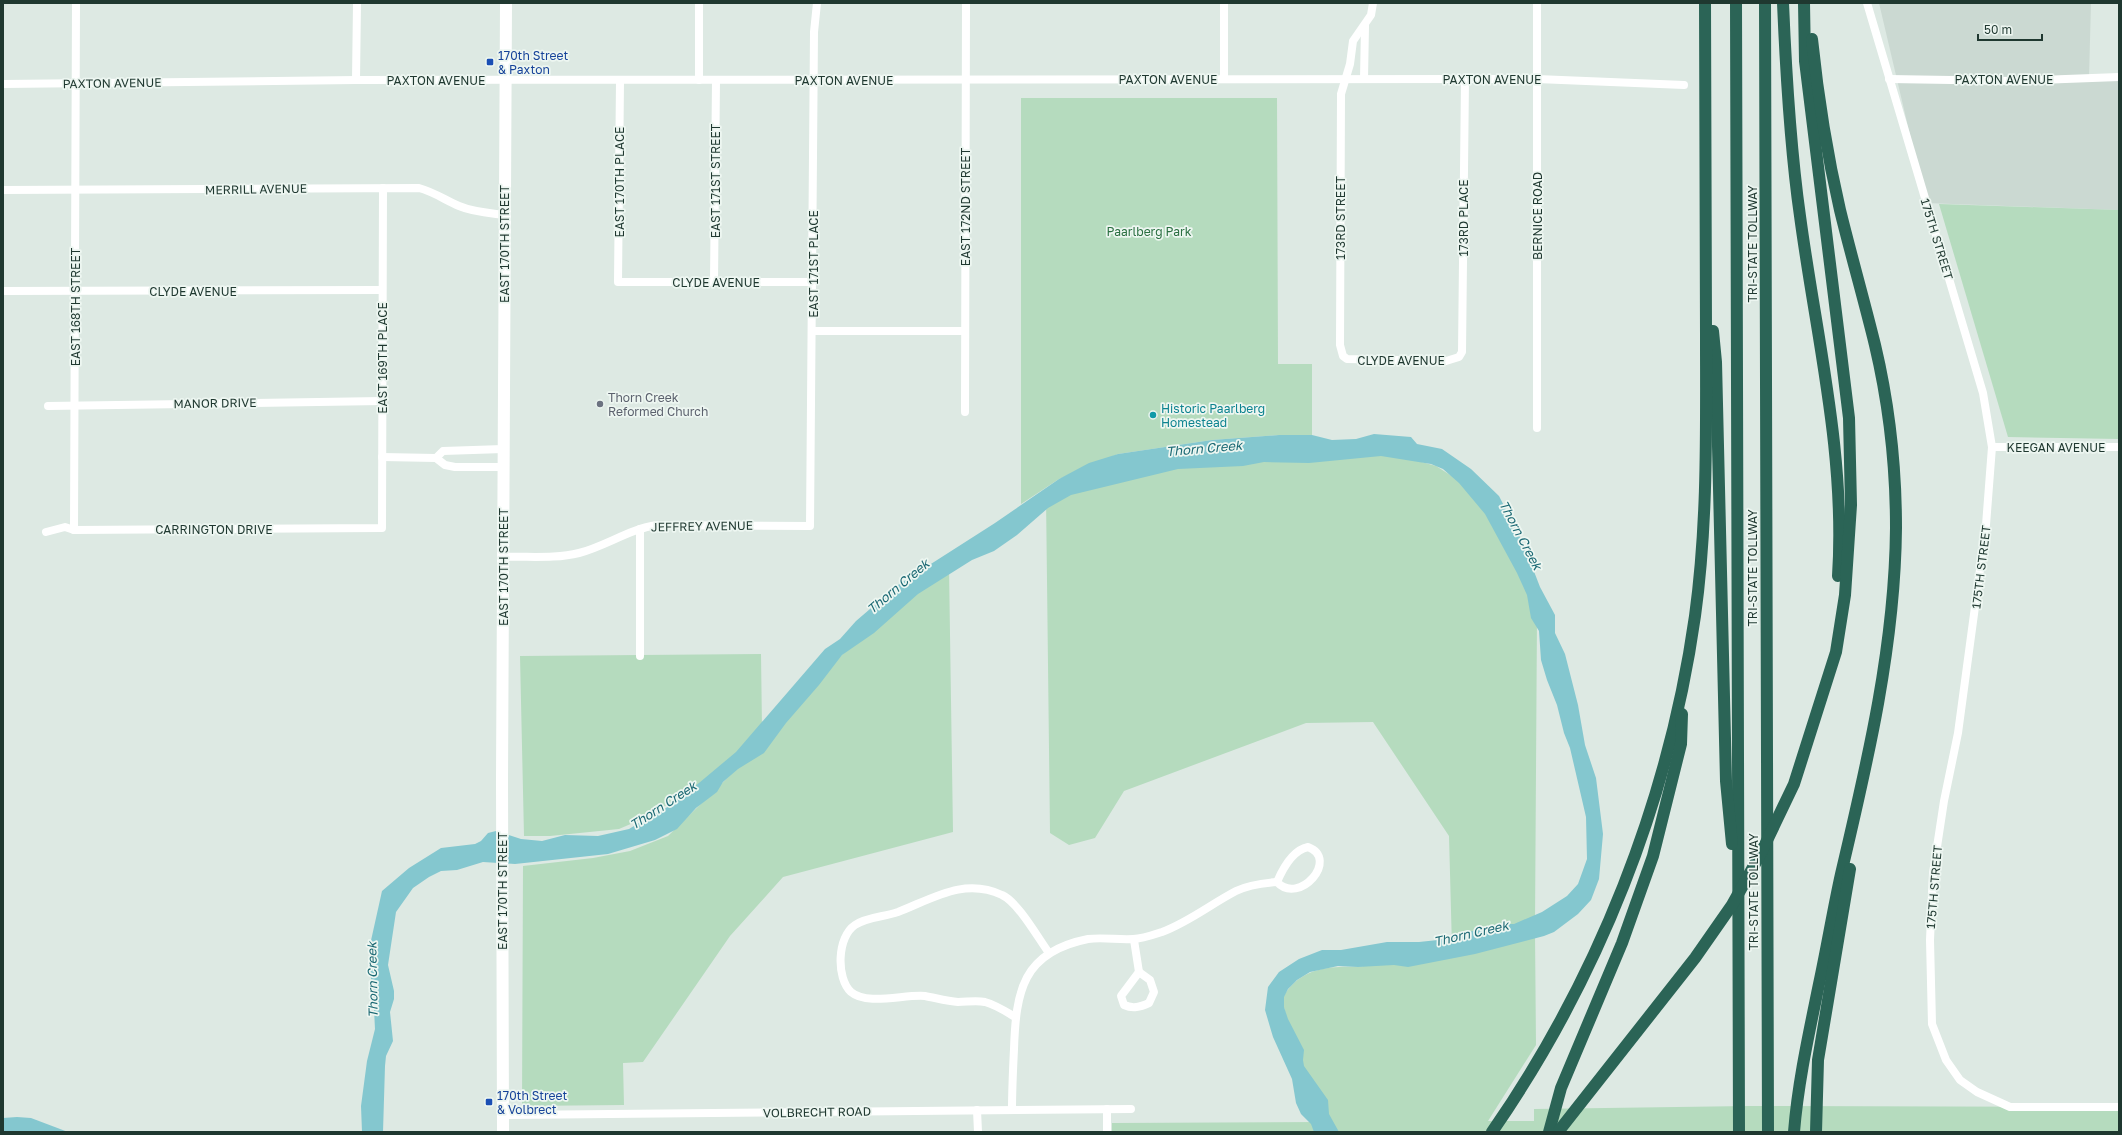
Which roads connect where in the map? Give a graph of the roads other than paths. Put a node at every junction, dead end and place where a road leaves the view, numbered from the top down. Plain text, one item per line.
1 (76, 3) edge
2 (357, 3) edge
3 (506, 3) edge
4 (700, 3) edge
5 (817, 3) edge
6 (966, 3) edge
7 (1224, 3) edge
8 (1373, 3) edge
9 (1537, 3) edge
10 (1705, 3) edge
11 (1736, 3) edge
12 (1765, 3) edge
13 (1783, 3) edge
14 (1804, 3) edge
15 (1808, 3) edge
16 (1867, 3) edge
17 (1365, 26) junction
18 (2119, 77) edge
19 (1224, 79) junction
20 (1344, 79) junction
21 (1364, 79) junction
22 (1465, 79) junction
23 (1537, 79) junction
24 (1889, 79) junction
25 (356, 80) junction
26 (505, 80) junction
27 (699, 80) junction
28 (716, 80) junction
29 (814, 80) junction
30 (966, 80) junction
31 (620, 81) junction
32 (76, 83) junction
33 (3, 84) edge
34 (1684, 85) dead end
35 (383, 188) junction
36 (3, 190) edge
37 (75, 190) junction
38 (504, 215) junction
39 (1706, 259) junction
40 (618, 282) joint
41 (714, 282) junction
42 (813, 282) junction
43 (382, 290) junction
44 (3, 291) edge
45 (74, 291) junction
46 (813, 331) junction
47 (965, 331) junction
48 (1343, 356) joint
49 (1459, 357) joint
50 (382, 401) junction
51 (74, 405) junction
52 (48, 406) dead end
53 (965, 412) dead end
54 (1537, 428) dead end
55 (1992, 447) junction
56 (2119, 447) edge
57 (503, 449) junction
58 (382, 458) junction
59 (436, 458) junction
60 (503, 467) junction
61 (810, 526) joint
62 (382, 528) joint
63 (640, 529) junction
64 (74, 530) junction
65 (46, 532) dead end
66 (503, 557) junction
67 (640, 656) dead end
68 (1683, 688) junction
69 (1821, 699) junction
70 (1856, 814) junction
71 (1277, 882) junction
72 (1739, 922) junction
73 (1134, 940) junction
74 (1050, 953) junction
75 (1139, 972) junction
76 (1015, 1016) junction
77 (2119, 1107) edge
78 (1107, 1109) junction
79 (1131, 1109) dead end
80 (977, 1110) junction
81 (1012, 1110) junction
82 (502, 1115) junction
83 (503, 1132) edge
84 (978, 1132) edge
85 (1107, 1132) edge
86 (1492, 1132) edge
87 (1549, 1132) edge
88 (1558, 1132) edge
89 (1739, 1132) edge
90 (1768, 1132) edge
91 (1794, 1132) edge
92 (1816, 1132) edge

1 - 32 street, EAST 168TH STREET
2 - 25 street
3 - 26 street, EAST 170TH STREET
4 - 27 street
5 - 29 street, EAST 171ST PLACE
6 - 30 street, EAST 172ND STREET
7 - 19 street
8 - 17 street
9 - 23 street, BERNICE ROAD
10 - 39 highway
11 - 72 highway, TRI-STATE TOLLWAY
12 - 90 highway, TRI-STATE TOLLWAY
13 - 69 highway
14 - 69 highway
15 - 70 highway
16 - 24 street, 175TH STREET
17 - 20 street, 173RD STREET
17 - 21 street
18 - 24 street, PAXTON AVENUE
19 - 20 street, PAXTON AVENUE
19 - 30 street, PAXTON AVENUE
20 - 21 street, PAXTON AVENUE
20 - 48 street, 173RD STREET
21 - 22 street, PAXTON AVENUE
22 - 23 street, PAXTON AVENUE
22 - 49 street, 173RD PLACE
23 - 34 street, PAXTON AVENUE
23 - 54 street, BERNICE ROAD
24 - 55 street, 175TH STREET
25 - 26 street, PAXTON AVENUE
25 - 32 street, PAXTON AVENUE
26 - 31 street, PAXTON AVENUE
26 - 38 street, EAST 170TH STREET
27 - 28 street, PAXTON AVENUE
27 - 31 street, PAXTON AVENUE
28 - 29 street, PAXTON AVENUE
28 - 41 street, EAST 171ST STREET
29 - 30 street, PAXTON AVENUE
29 - 42 street, EAST 171ST PLACE
30 - 47 street, EAST 172ND STREET
31 - 40 street, EAST 170TH PLACE
32 - 33 street, PAXTON AVENUE
32 - 37 street, EAST 168TH STREET
35 - 37 street, MERRILL AVENUE
35 - 38 street, MERRILL AVENUE
35 - 43 street, EAST 169TH PLACE
36 - 37 street, MERRILL AVENUE
37 - 45 street, EAST 168TH STREET
38 - 57 street, EAST 170TH STREET
39 - 68 highway
39 - 72 highway
40 - 41 street, CLYDE AVENUE
41 - 42 street, CLYDE AVENUE
42 - 46 street, EAST 171ST PLACE
43 - 45 street, CLYDE AVENUE
43 - 50 street, EAST 169TH PLACE
44 - 45 street, CLYDE AVENUE
45 - 51 street, EAST 168TH STREET
46 - 47 street
46 - 61 street, EAST 171ST PLACE
47 - 53 street, EAST 172ND STREET
48 - 49 street, CLYDE AVENUE
50 - 51 street, MANOR DRIVE
50 - 58 street, EAST 169TH PLACE
51 - 52 street, MANOR DRIVE
51 - 64 street, EAST 168TH STREET
55 - 56 street, KEEGAN AVENUE
55 - 77 street, 175TH STREET
57 - 59 street
57 - 60 street, EAST 170TH STREET
58 - 59 street
58 - 62 street, EAST 169TH PLACE
59 - 60 street
60 - 66 street, EAST 170TH STREET
61 - 63 street, JEFFREY AVENUE
62 - 64 street, CARRINGTON DRIVE
63 - 66 street, JEFFREY AVENUE
63 - 67 street
64 - 65 street, CARRINGTON DRIVE
66 - 82 street, EAST 170TH STREET
68 - 86 highway
68 - 87 highway
69 - 88 highway
70 - 91 highway
70 - 92 highway
71 - 71 street
71 - 73 street
72 - 89 highway, TRI-STATE TOLLWAY
73 - 74 street
73 - 75 street
74 - 76 street
74 - 76 street
75 - 75 street
76 - 81 street
78 - 79 street, VOLBRECHT ROAD
78 - 81 street, VOLBRECHT ROAD
78 - 85 street
80 - 81 street, VOLBRECHT ROAD
80 - 82 street, VOLBRECHT ROAD
80 - 84 street
82 - 83 street, EAST 170TH STREET

